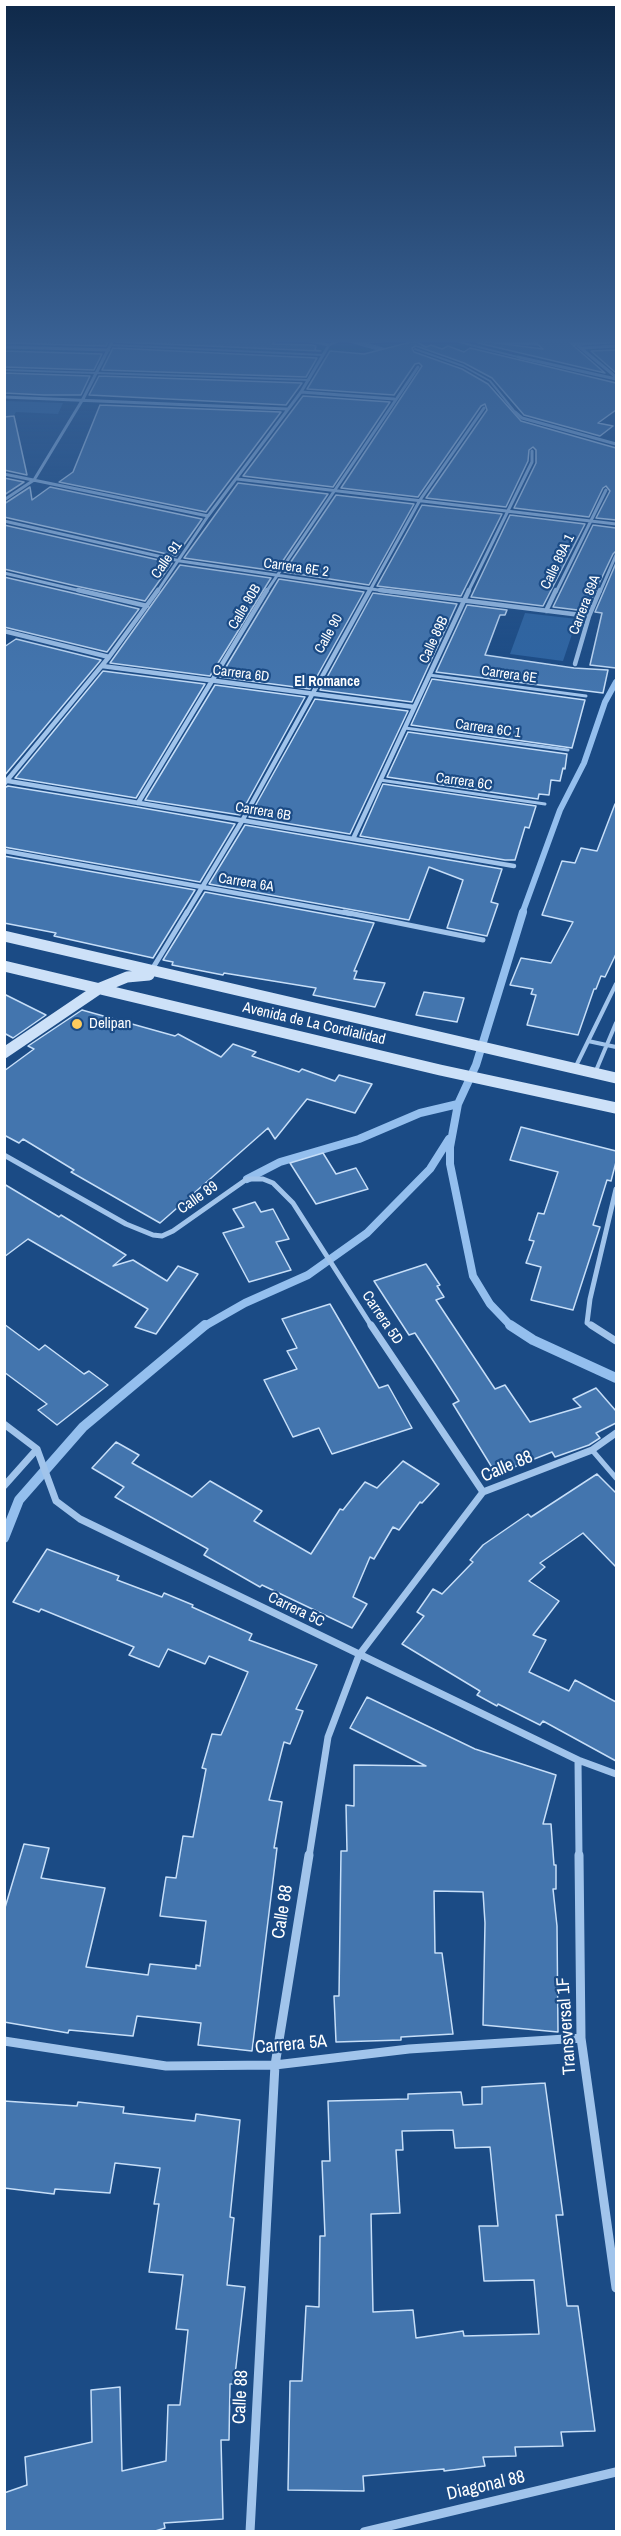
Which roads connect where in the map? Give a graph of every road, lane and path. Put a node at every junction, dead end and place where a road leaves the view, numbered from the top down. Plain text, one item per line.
1 (47, 458) edge
2 (252, 458) edge
3 (353, 458) edge
4 (449, 458) edge
5 (532, 458) edge
6 (4, 474) edge
7 (237, 479) junction
8 (34, 480) junction
9 (606, 490) dead end
10 (331, 491) junction
11 (4, 500) edge
12 (420, 500) junction
13 (506, 511) junction
14 (208, 516) junction
15 (4, 520) edge
16 (590, 520) junction
17 (616, 524) edge
18 (616, 555) edge
19 (180, 561) junction
20 (4, 573) edge
21 (276, 575) junction
22 (371, 589) junction
23 (464, 600) junction
24 (147, 606) junction
25 (546, 611) junction
26 (589, 616) junction
27 (4, 632) edge
28 (109, 657) junction
29 (575, 664) dead end
30 (102, 666) junction
31 (429, 675) junction
32 (213, 681) junction
33 (313, 694) junction
34 (586, 696) dead end
35 (414, 707) junction
36 (405, 728) junction
37 (568, 750) dead end
38 (380, 780) junction
39 (6, 783) edge
40 (138, 803) junction
41 (545, 804) dead end
42 (242, 821) junction
43 (353, 839) junction
44 (4, 851) edge
45 (514, 866) dead end
46 (203, 888) junction
47 (4, 936) edge
48 (483, 940) dead end
49 (4, 966) edge
50 (151, 971) junction
51 (163, 974) junction
52 (616, 984) edge
53 (100, 988) junction
54 (616, 1023) edge
55 (588, 1041) junction
56 (605, 1045) junction
57 (616, 1047) edge
58 (4, 1053) edge
59 (574, 1069) junction
60 (595, 1073) junction
61 (616, 1078) edge
62 (616, 1108) edge
63 (4, 1155) edge
64 (248, 1179) joint
65 (616, 1189) edge
66 (616, 1341) edge
67 (4, 1424) edge
68 (616, 1433) edge
69 (37, 1449) junction
70 (592, 1450) junction
71 (616, 1478) edge
72 (4, 1486) edge
73 (483, 1492) junction
74 (358, 1655) junction
75 (578, 1760) junction
76 (616, 1774) edge
77 (580, 2038) junction
78 (4, 2041) edge
79 (275, 2065) junction
80 (616, 2288) edge
81 (616, 2472) edge
82 (250, 2532) edge
83 (364, 2532) edge

1 - 8 street
2 - 7 street, Calle 91
3 - 10 street, Calle 90B
4 - 12 street, Calle 90
5 - 13 street, Calle 89B
6 - 8 street
7 - 10 street
7 - 14 street, Calle 91
8 - 11 street
8 - 14 street
9 - 16 street, Calle 89A 1
10 - 12 street
10 - 21 street, Calle 90B
12 - 13 street
12 - 22 street, Calle 90
13 - 16 street
13 - 23 street, Calle 89B
14 - 19 street, Calle 91
15 - 19 street, Carrera 6E 2
16 - 17 street
16 - 25 street, Calle 89A 1
18 - 26 street, Carrera 89A
19 - 21 street, Carrera 6E 2
19 - 24 street, Calle 91
20 - 24 street
21 - 22 street, Carrera 6E 2
21 - 32 street, Calle 90B
22 - 23 street, Carrera 6E 2
22 - 33 street, Calle 90
23 - 25 street, Carrera 6E 2
23 - 31 street, Calle 89B
24 - 28 street, Calle 91
25 - 26 street, Carrera 6E 2
26 - 29 street, Carrera 89A
27 - 28 street
28 - 30 street, Calle 91
30 - 32 street, Carrera 6D
30 - 39 street, Calle 91
31 - 34 lane, Carrera 6E
31 - 35 street, Calle 89B
32 - 33 street, Carrera 6D
32 - 40 street, Calle 90B
33 - 35 street, Carrera 6D
33 - 42 street, Calle 90
35 - 36 street, Calle 89B
36 - 37 lane, Carrera 6C 1
36 - 38 street, Calle 89B
38 - 41 lane, Carrera 6C
38 - 43 street, Calle 89B
39 - 40 street, Carrera 6B
40 - 42 street, Carrera 6B
42 - 43 street, Carrera 6B
42 - 46 street, Calle 90
43 - 45 street, Carrera 6B
44 - 46 street, Carrera 6A
46 - 48 street, Carrera 6A
46 - 50 street, Calle 90
47 - 50 main road, Avenida de La Cordialidad
49 - 53 main road, Avenida de La Cordialidad
50 - 51 main road, Avenida de La Cordialidad
51 - 53 main road
51 - 59 main road, Avenida de La Cordialidad
52 - 55 lane
53 - 58 main road
53 - 62 main road, Avenida de La Cordialidad
54 - 56 lane
55 - 56 lane
55 - 59 lane
56 - 57 lane
56 - 60 lane
59 - 60 main road, Avenida de La Cordialidad
60 - 61 main road, Avenida de La Cordialidad
63 - 64 street, Calle 89
64 - 73 street, Carrera 5D
65 - 66 street
67 - 69 street
68 - 70 street, Calle 88
69 - 72 street
69 - 74 street, Carrera 5C
70 - 71 lane
70 - 73 street, Calle 88
73 - 74 street, Calle 88
74 - 75 street, Carrera 5C
74 - 79 street, Calle 88
75 - 76 street, Carrera 5C
75 - 77 street, Transversal 1F
77 - 79 street, Carrera 5A
77 - 80 street, Transversal 1F
78 - 79 street, Carrera 5A
79 - 82 street, Calle 88
81 - 83 street, Diagonal 88

